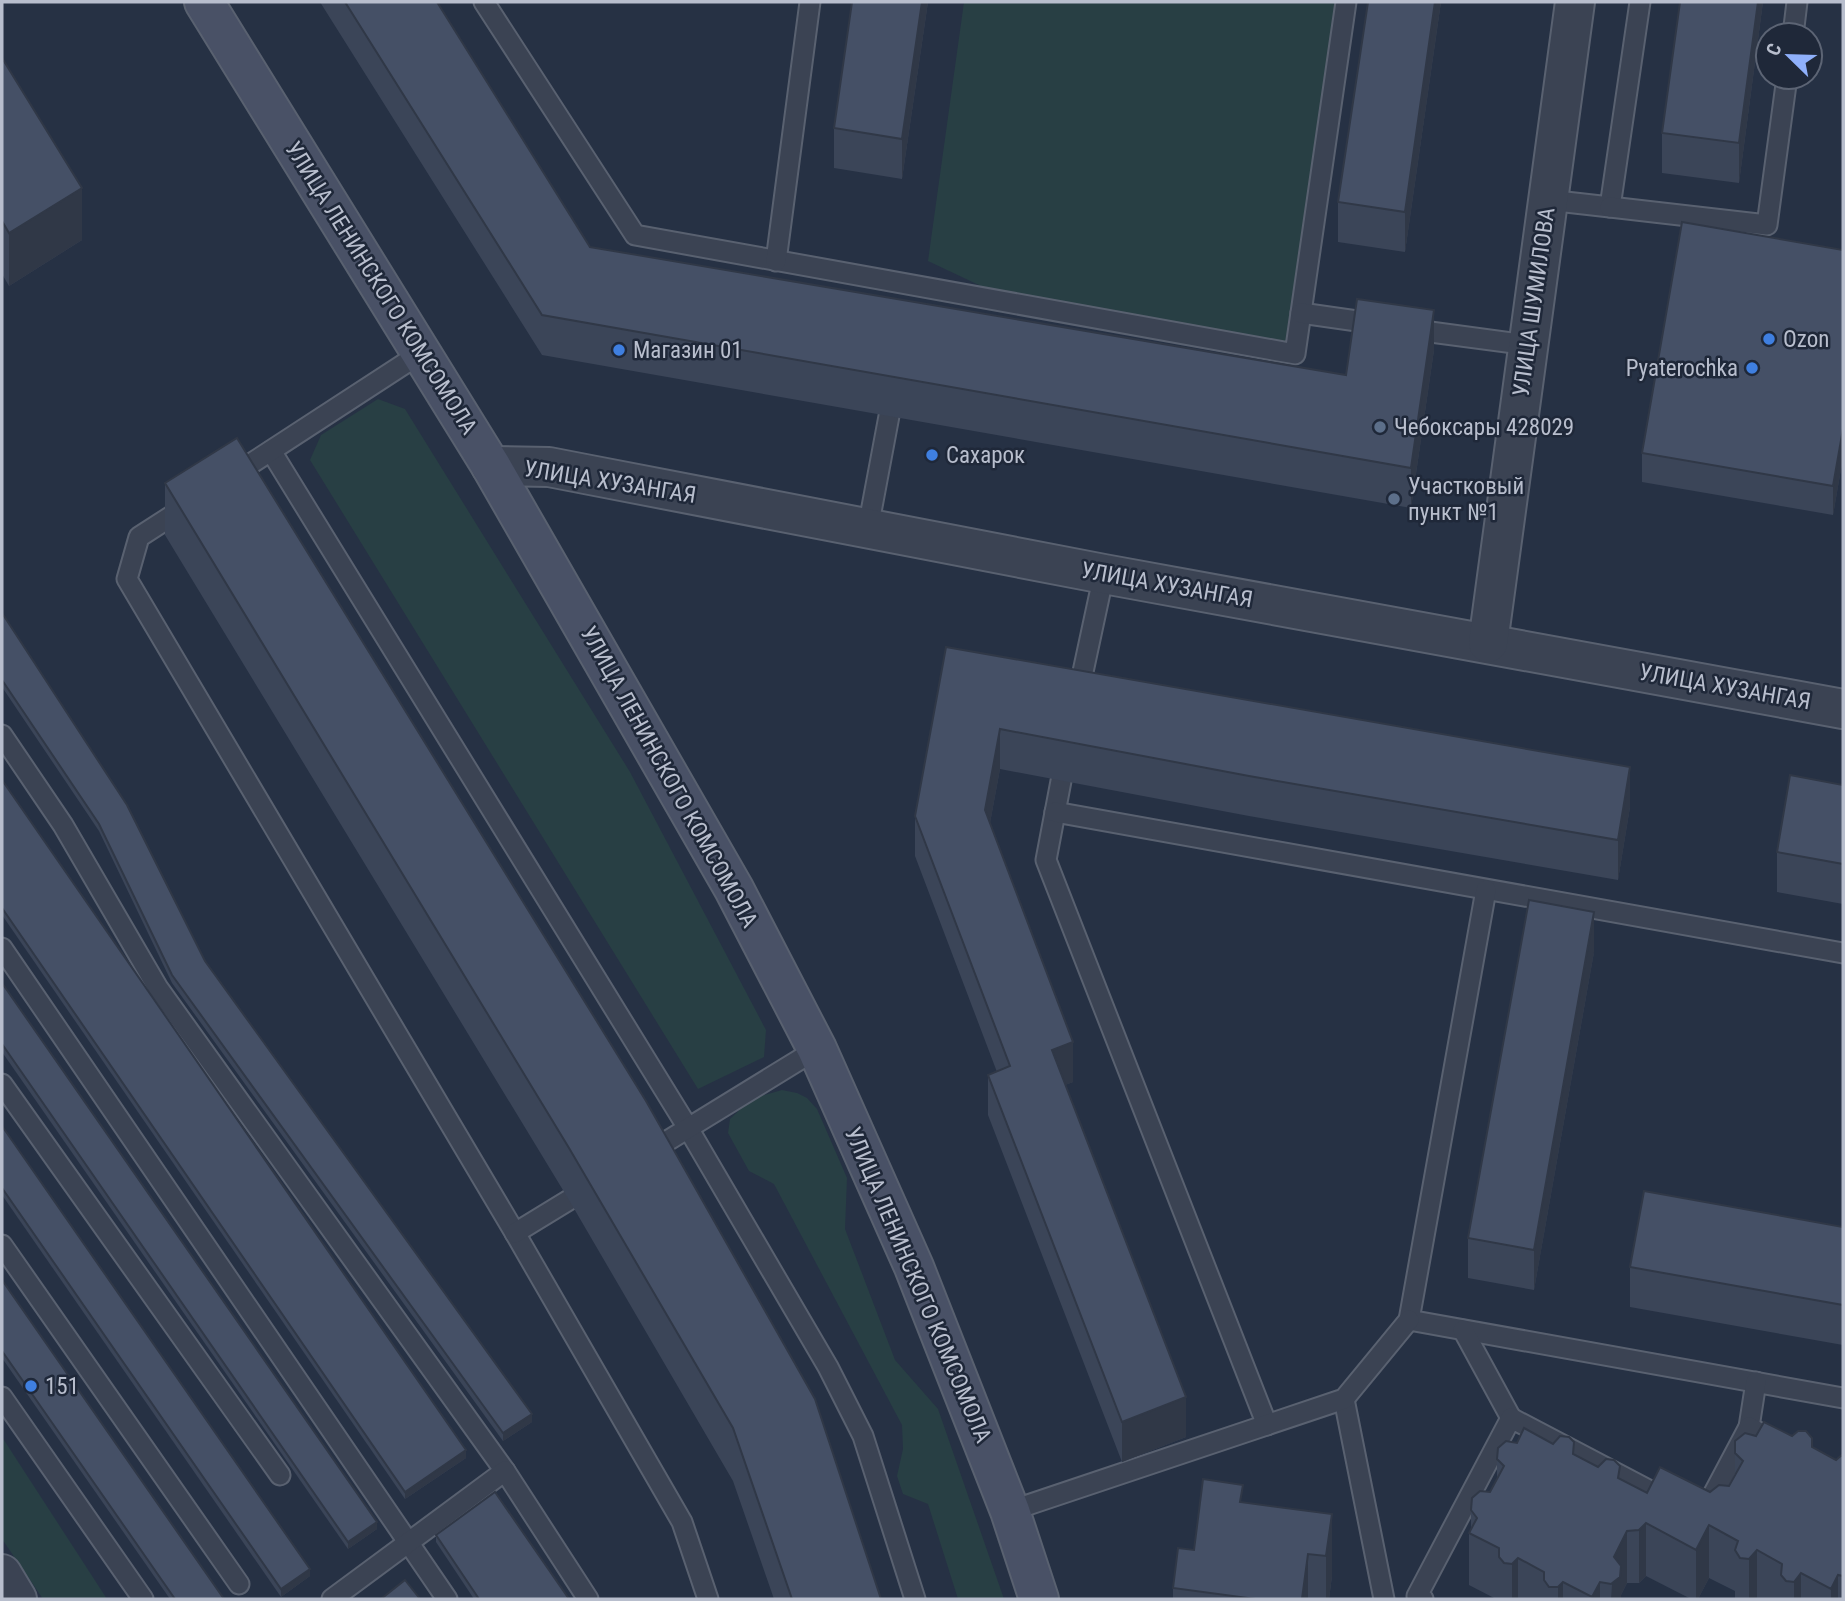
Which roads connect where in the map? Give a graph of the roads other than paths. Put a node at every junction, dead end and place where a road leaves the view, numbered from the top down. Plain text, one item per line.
1 (204, 2) edge
2 (484, 2) edge
3 (810, 2) edge
4 (1346, 2) edge
5 (1575, 2) edge
6 (1640, 2) edge
7 (1797, 2) edge
8 (1795, 21) edge
9 (1785, 91) edge
10 (1548, 200) junction
11 (1610, 207) junction
12 (776, 261) junction
13 (914, 285) junction
14 (909, 308) edge
15 (1301, 313) junction
16 (1528, 345) junction
17 (421, 353) junction
18 (889, 416) edge
19 (271, 451) junction
20 (491, 466) junction
21 (868, 528) junction
22 (1104, 574) junction
23 (1488, 643) junction
24 (1843, 709) edge
25 (1075, 710) edge
26 (2, 735) edge
27 (1061, 781) edge
28 (1055, 812) junction
29 (1486, 890) junction
30 (2, 948) edge
31 (1843, 953) edge
32 (817, 1049) junction
33 (2, 1084) edge
34 (688, 1128) junction
35 (646, 1154) edge
36 (569, 1200) edge
37 (515, 1233) junction
38 (2, 1245) edge
39 (1409, 1320) junction
40 (1462, 1330) junction
41 (1756, 1382) junction
42 (2, 1397) edge
43 (1843, 1398) edge
44 (1345, 1399) junction
45 (1511, 1418) junction
46 (1267, 1425) junction
47 (1749, 1427) junction
48 (1796, 1452) edge
49 (505, 1471) junction
50 (280, 1475) dead end
51 (1010, 1511) junction
52 (409, 1542) junction
53 (2, 1574) edge
54 (239, 1584) dead end
55 (1415, 1598) edge
56 (18, 1599) edge
57 (143, 1599) edge
58 (332, 1599) edge
59 (447, 1599) edge
60 (587, 1599) edge
61 (708, 1599) edge
62 (915, 1599) edge
63 (1039, 1599) edge
64 (1384, 1599) edge

1 - 17 main road, УЛИЦА ЛЕНИНСКОГО КОМСОМОЛА
2 - 12 lane
3 - 12 lane
4 - 15 lane
5 - 10 street, УЛИЦА ШУМИЛОВА
6 - 11 lane
7 - 8 lane
9 - 11 lane
10 - 11 lane
10 - 16 street, УЛИЦА ШУМИЛОВА
12 - 13 lane
13 - 14 lane
13 - 15 lane
15 - 16 lane
16 - 23 street, УЛИЦА ШУМИЛОВА
17 - 19 lane
17 - 20 main road, УЛИЦА ЛЕНИНСКОГО КОМСОМОЛА
18 - 21 lane
19 - 34 lane
19 - 37 lane
20 - 21 street, УЛИЦА ХУЗАНГАЯ
20 - 32 main road, УЛИЦА ЛЕНИНСКОГО КОМСОМОЛА
21 - 22 street, УЛИЦА ХУЗАНГАЯ
22 - 23 street, УЛИЦА ХУЗАНГАЯ
22 - 25 lane
23 - 24 street, УЛИЦА ХУЗАНГАЯ
26 - 49 lane
27 - 28 lane
28 - 29 lane
28 - 46 lane
29 - 31 lane
29 - 39 lane
30 - 52 lane
32 - 34 lane
32 - 51 main road, УЛИЦА ЛЕНИНСКОГО КОМСОМОЛА
33 - 50 lane
34 - 35 lane
34 - 62 lane
36 - 37 lane
37 - 61 lane
38 - 54 lane
39 - 40 lane
39 - 44 lane
40 - 41 lane
40 - 45 lane
41 - 43 lane
41 - 47 lane
42 - 57 lane
44 - 46 lane
44 - 64 lane
45 - 47 lane
45 - 55 lane
46 - 51 lane
47 - 48 lane
49 - 52 lane
49 - 60 lane
51 - 63 main road, УЛИЦА ЛЕНИНСКОГО КОМСОМОЛА
52 - 58 lane
52 - 59 lane
53 - 56 street

